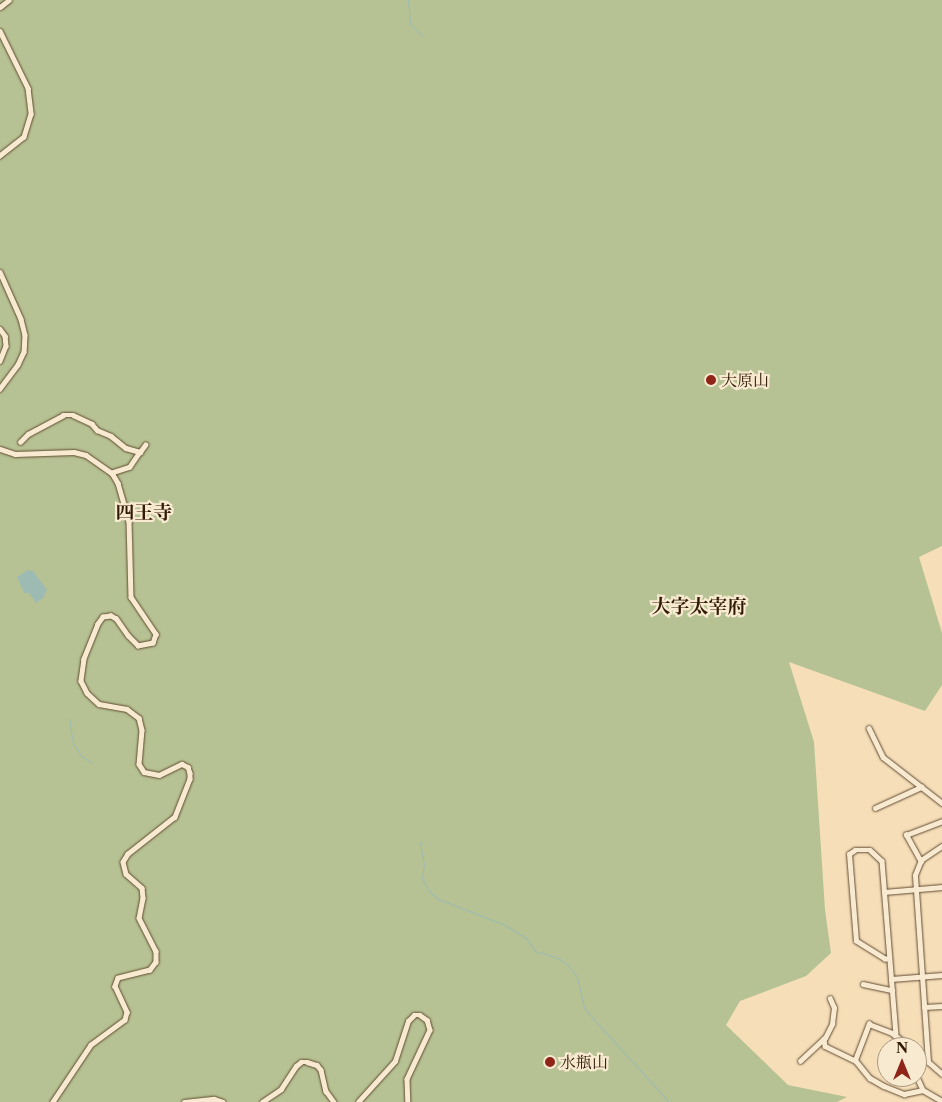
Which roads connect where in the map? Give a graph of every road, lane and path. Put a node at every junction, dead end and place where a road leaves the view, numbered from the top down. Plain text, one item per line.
1 (9, 0) edge
2 (0, 7) edge
3 (0, 31) edge
4 (0, 156) edge
5 (0, 272) edge
6 (0, 329) edge
7 (0, 361) edge
8 (0, 389) edge
9 (20, 442) dead end
10 (145, 444) dead end
11 (0, 449) edge
12 (140, 452) junction
13 (112, 473) junction
14 (869, 728) dead end
15 (920, 787) junction
16 (942, 803) edge
17 (874, 808) dead end
18 (942, 821) edge
19 (942, 846) edge
20 (921, 862) junction
21 (942, 887) edge
22 (915, 890) junction
23 (884, 892) junction
24 (889, 959) junction
25 (942, 975) edge
26 (922, 976) junction
27 (891, 979) junction
28 (863, 984) dead end
29 (892, 990) junction
30 (830, 999) dead end
31 (942, 1006) edge
32 (924, 1007) junction
33 (896, 1035) junction
34 (898, 1037) edge
35 (824, 1039) junction
36 (855, 1060) junction
37 (800, 1061) dead end
38 (928, 1062) joint
39 (942, 1074) edge
40 (922, 1087) edge
41 (923, 1090) junction
42 (942, 1101) edge
43 (53, 1102) edge
44 (184, 1102) edge
45 (223, 1102) edge
46 (262, 1102) edge
47 (334, 1102) edge
48 (358, 1102) edge
49 (408, 1102) edge

1 - 2 street
3 - 4 street
5 - 8 street
6 - 7 street
9 - 12 street
10 - 12 street
11 - 13 street
12 - 13 street
13 - 43 street
14 - 15 street
15 - 16 street
15 - 17 street
18 - 20 street
19 - 20 street
20 - 22 street
21 - 22 street
22 - 23 street
22 - 26 street
23 - 24 street
23 - 24 street
24 - 27 street
25 - 26 street
26 - 27 street
26 - 32 street
27 - 29 street
28 - 29 street
29 - 33 street
30 - 35 street
31 - 32 street
32 - 38 street
33 - 34 street
33 - 36 street
35 - 36 street
35 - 37 street
36 - 41 street
38 - 39 street
40 - 41 street
41 - 42 street
44 - 45 street
46 - 47 street
48 - 49 street

